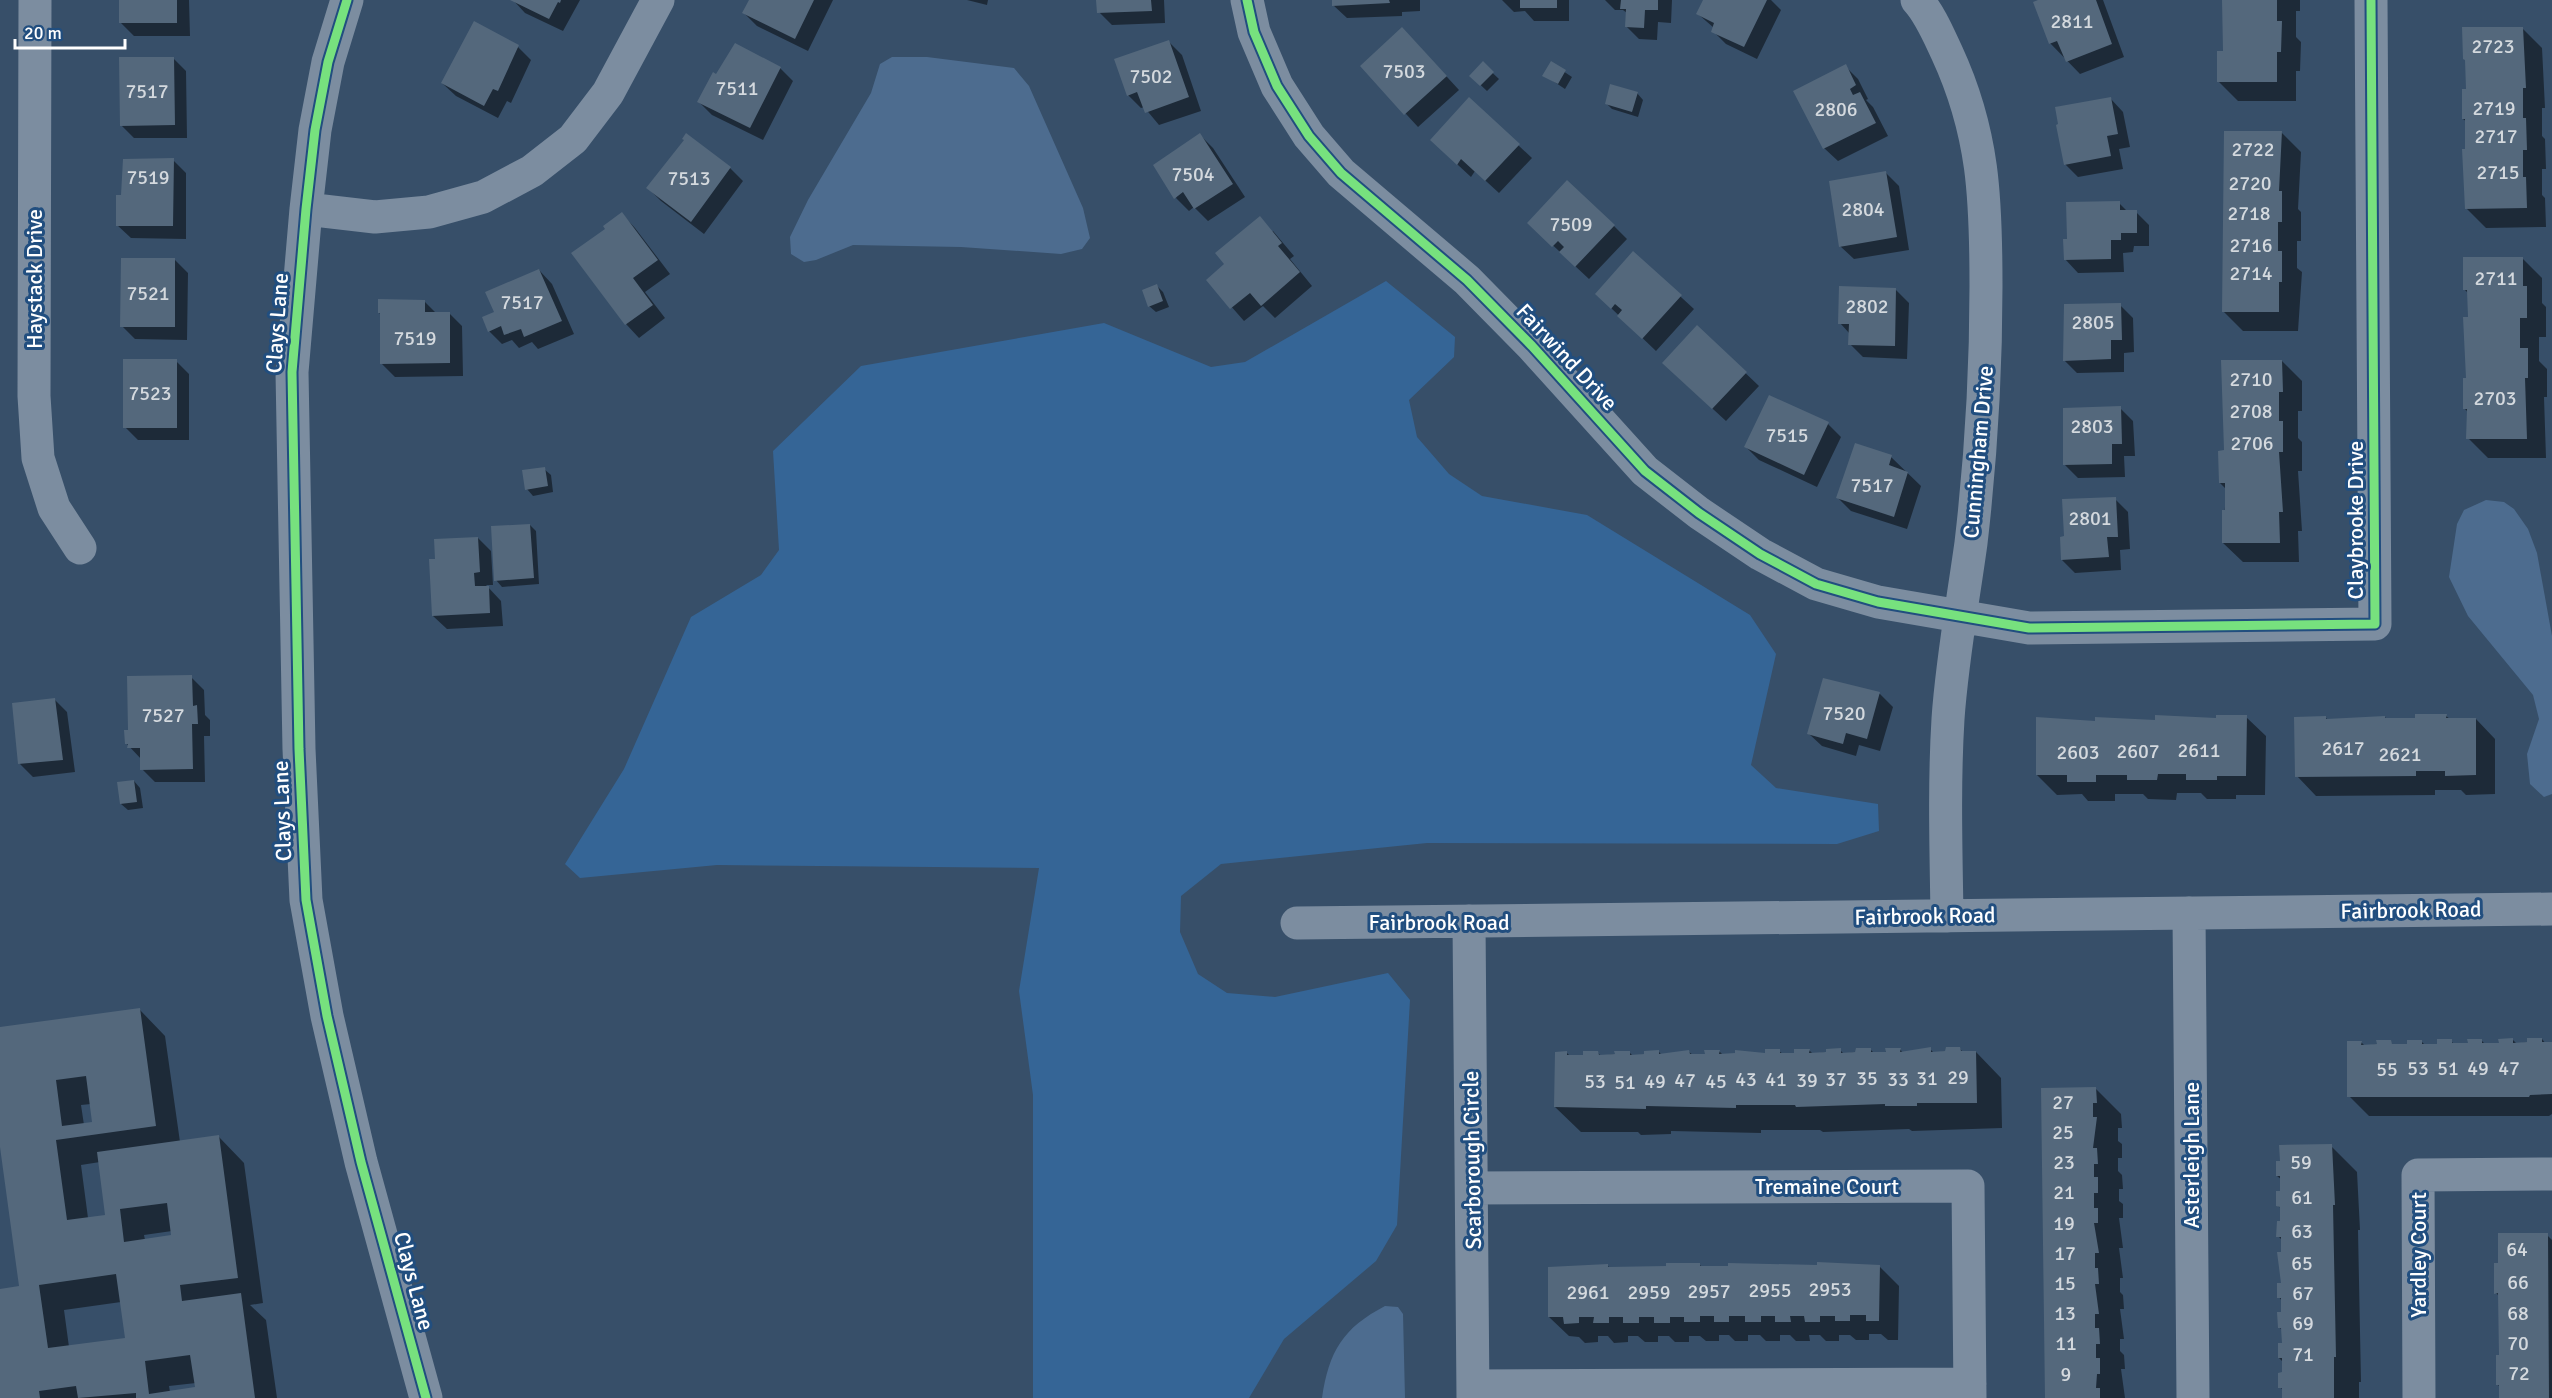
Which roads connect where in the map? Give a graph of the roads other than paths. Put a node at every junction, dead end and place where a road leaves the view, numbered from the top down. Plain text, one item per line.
1 (35, 0) edge
2 (347, 0) edge
3 (658, 0) edge
4 (1247, 0) edge
5 (1917, 0) edge
6 (2372, 0) edge
7 (306, 208) junction
8 (80, 548) dead end
9 (1959, 617) junction
10 (2552, 909) edge
11 (2189, 913) junction
12 (1947, 916) junction
13 (1469, 921) junction
14 (1297, 923) dead end
15 (2552, 1174) edge
16 (1473, 1188) junction
17 (1970, 1391) edge
18 (1473, 1392) edge
19 (426, 1398) edge
20 (2193, 1398) edge
21 (2419, 1398) edge

1 - 8 street, Haystack Drive
2 - 7 street, Clays Lane
3 - 7 street
4 - 9 street, Fairwind Drive
5 - 9 street, Cunningham Drive
6 - 9 street, Claybrooke Drive
7 - 19 street, Clays Lane
9 - 12 street, Cunningham Drive
10 - 11 street, Fairbrook Road
11 - 12 street, Fairbrook Road
11 - 20 street, Asterleigh Lane
12 - 13 street, Fairbrook Road
13 - 14 street, Fairbrook Road
13 - 16 street, Scarborough Circle
15 - 21 street, Yardley Court
16 - 17 street, Tremaine Court
16 - 18 street, Scarborough Circle
17 - 18 street

